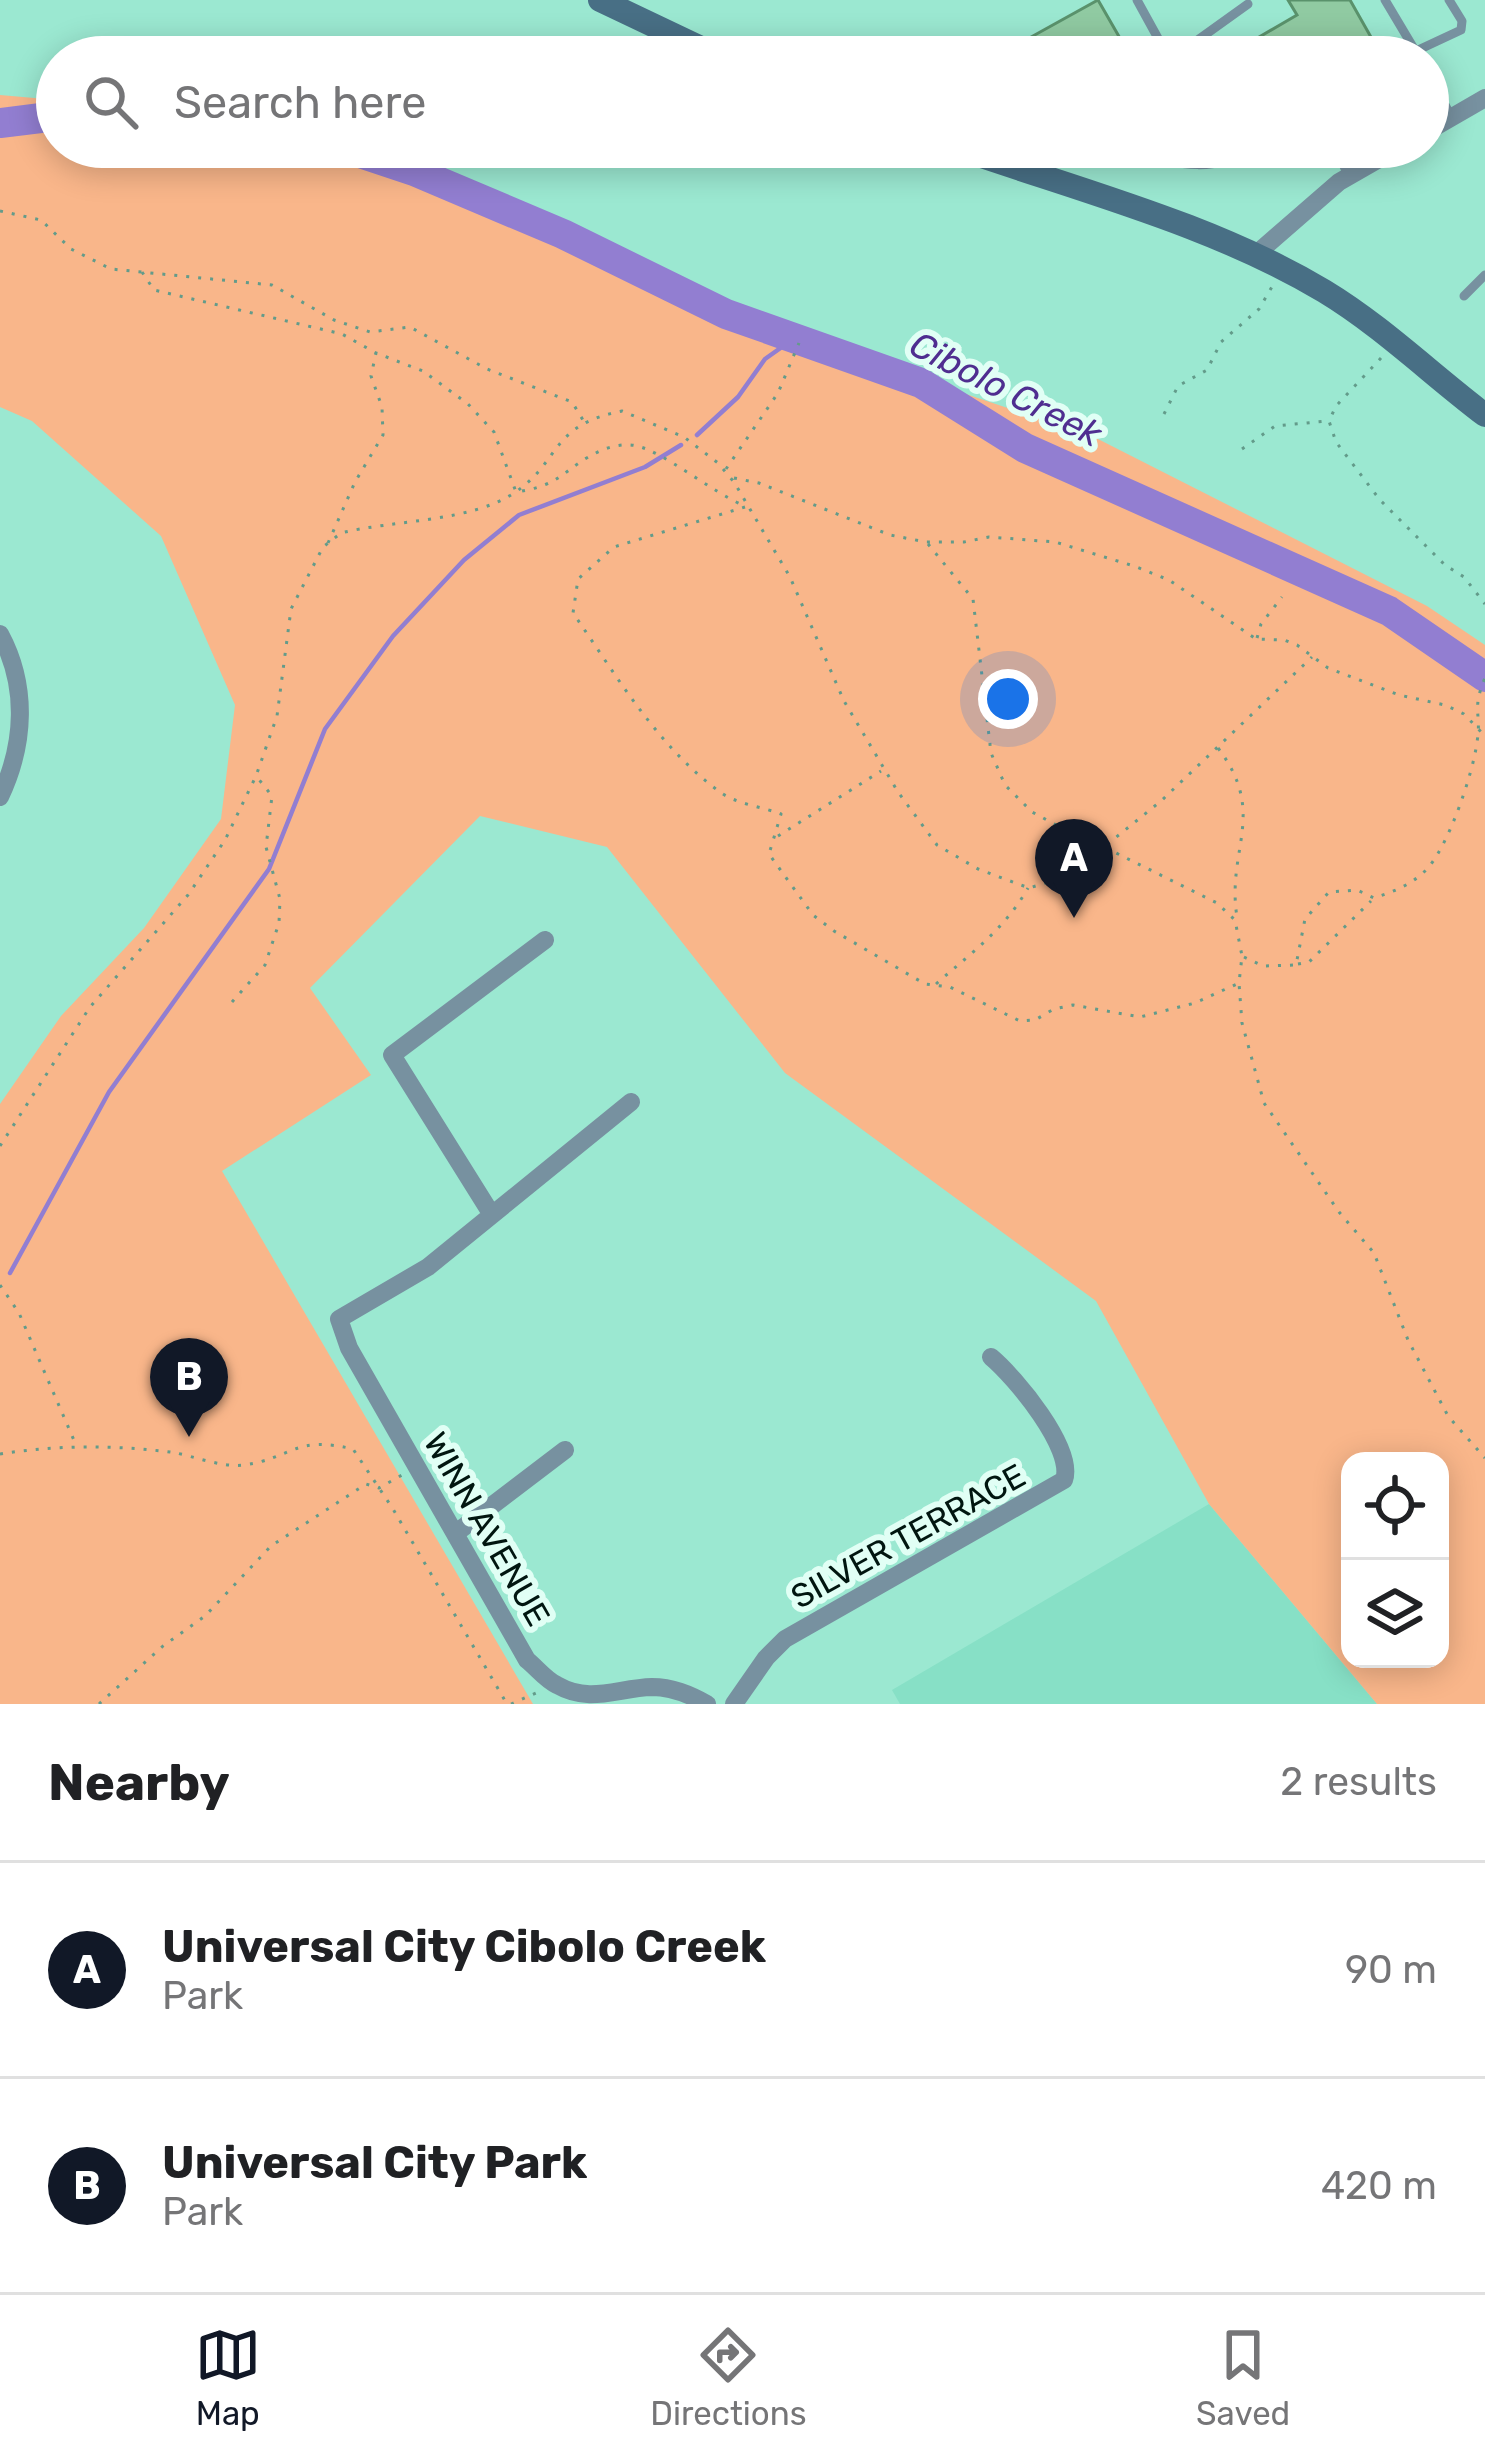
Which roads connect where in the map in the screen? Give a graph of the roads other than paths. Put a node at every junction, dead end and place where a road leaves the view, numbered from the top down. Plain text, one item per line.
1 (599, 0) edge
2 (1137, 0) edge
3 (1385, 0) edge
4 (1449, 0) edge
5 (1248, 4) dead end
6 (675, 36) edge
7 (1153, 36) edge
8 (1203, 36) edge
9 (1405, 36) edge
10 (1449, 37) edge
11 (1485, 98) edge
12 (1449, 112) edge
13 (1452, 117) junction
14 (1449, 119) edge
15 (1044, 168) edge
16 (1345, 168) edge
17 (1364, 168) edge
18 (1349, 177) junction
19 (1256, 255) junction
20 (1485, 275) edge
21 (1464, 296) dead end
22 (1485, 415) edge
23 (0, 634) edge
24 (0, 796) edge
25 (545, 940) dead end
26 (631, 1102) dead end
27 (492, 1215) junction
28 (991, 1357) dead end
29 (566, 1450) dead end
30 (456, 1533) junction
31 (706, 1704) edge
32 (734, 1704) edge

1 - 6 main road
2 - 7 lane
3 - 9 lane
4 - 10 lane
5 - 8 lane
11 - 13 street
12 - 13 lane
13 - 14 street
15 - 19 main road
16 - 18 lane
17 - 18 street
18 - 19 street
19 - 22 main road
20 - 21 lane
23 - 24 street
25 - 27 street
26 - 27 street
27 - 30 street, WINN AVENUE
28 - 32 street, SILVER TERRACE
29 - 30 street
30 - 31 street, WINN AVENUE

